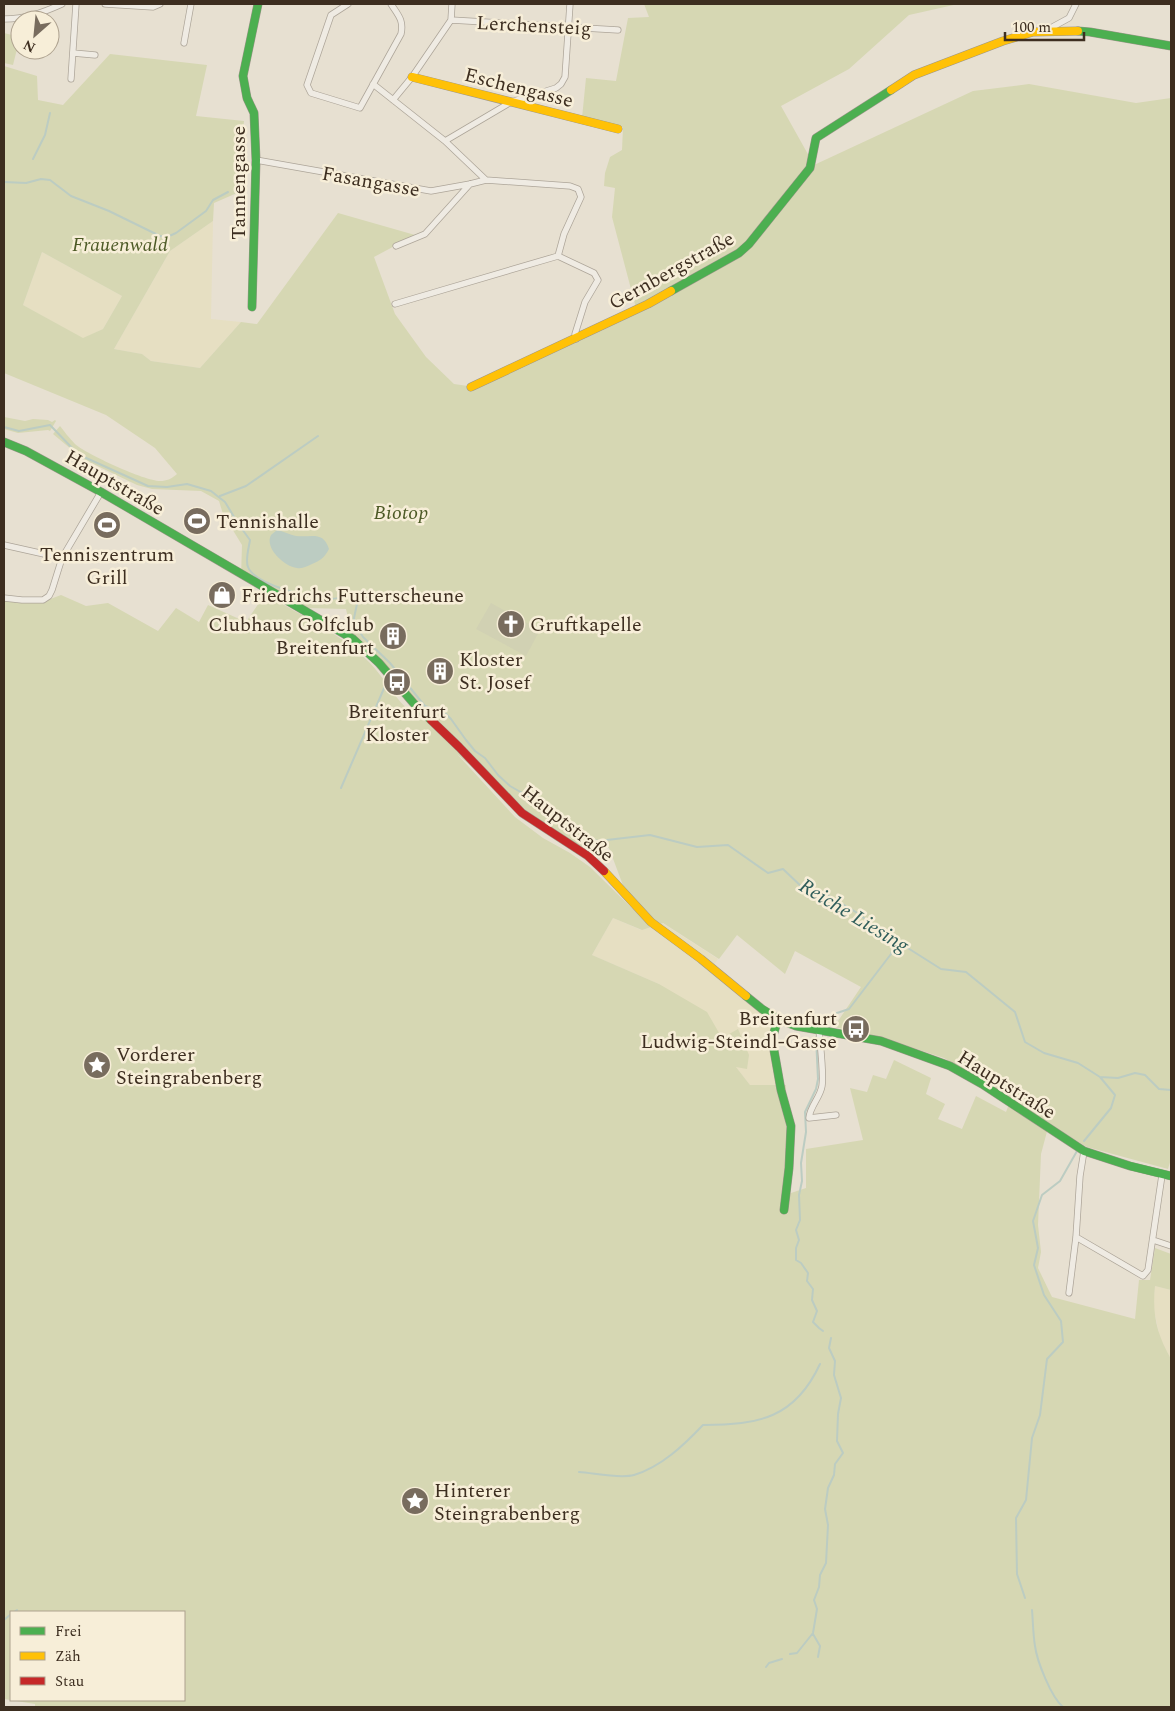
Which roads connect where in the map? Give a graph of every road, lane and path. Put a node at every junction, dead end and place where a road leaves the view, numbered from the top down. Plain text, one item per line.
1 (62, 4) edge
2 (76, 4) edge
3 (105, 4) edge
4 (160, 4) edge
5 (192, 4) edge
6 (258, 4) edge
7 (348, 4) edge
8 (390, 4) edge
9 (452, 4) edge
10 (570, 4) edge
11 (1076, 4) edge
12 (1069, 18) junction
13 (4, 19) edge
14 (450, 20) junction
15 (569, 27) junction
16 (618, 30) dead end
17 (1045, 31) junction
18 (1067, 31) junction
19 (184, 43) dead end
20 (1171, 46) edge
21 (73, 53) junction
22 (95, 55) dead end
23 (412, 77) junction
24 (71, 79) dead end
25 (373, 84) junction
26 (394, 100) junction
27 (511, 102) junction
28 (618, 129) dead end
29 (445, 141) junction
30 (256, 160) junction
31 (486, 180) junction
32 (470, 184) junction
33 (396, 246) dead end
34 (558, 256) junction
35 (395, 304) dead end
36 (252, 307) dead end
37 (576, 339) junction
38 (471, 387) dead end
39 (4, 442) edge
40 (101, 492) junction
41 (4, 545) edge
42 (62, 558) junction
43 (4, 598) edge
44 (778, 1018) junction
45 (819, 1030) junction
46 (836, 1115) dead end
47 (1084, 1151) junction
48 (1162, 1175) junction
49 (1171, 1176) edge
50 (784, 1210) dead end
51 (1076, 1237) junction
52 (1153, 1240) junction
53 (1171, 1246) edge
54 (1069, 1293) dead end

1 - 13 street
2 - 21 street
3 - 4 street
5 - 19 street
6 - 30 street, Tannengasse
7 - 25 street
8 - 25 street
9 - 14 street
10 - 15 street
11 - 12 street
12 - 17 street
12 - 18 street
14 - 15 street, Lerchensteig
14 - 23 street
15 - 16 street, Lerchensteig
15 - 27 street
17 - 18 street, Gernbergstraße
17 - 37 street, Gernbergstraße
18 - 20 street, Gernbergstraße
21 - 22 street
21 - 24 street
23 - 26 street
23 - 27 street, Eschengasse
25 - 26 street
26 - 29 street
27 - 28 street, Eschengasse
27 - 29 street
29 - 31 street
30 - 32 street, Fasangasse
30 - 36 street, Tannengasse
31 - 32 street, Fasangasse
31 - 34 street, Fasangasse
32 - 33 street
34 - 35 street
34 - 37 street
37 - 38 street, Gernbergstraße
39 - 40 street, Hauptstraße
40 - 42 street
40 - 44 street, Hauptstraße
41 - 42 street
42 - 43 street
44 - 45 street, Hauptstraße
44 - 50 street
45 - 46 street
45 - 47 street, Hauptstraße
47 - 48 street, Hauptstraße
47 - 51 street
48 - 49 street, Hauptstraße
48 - 52 street
51 - 52 street
51 - 54 street
52 - 53 street

